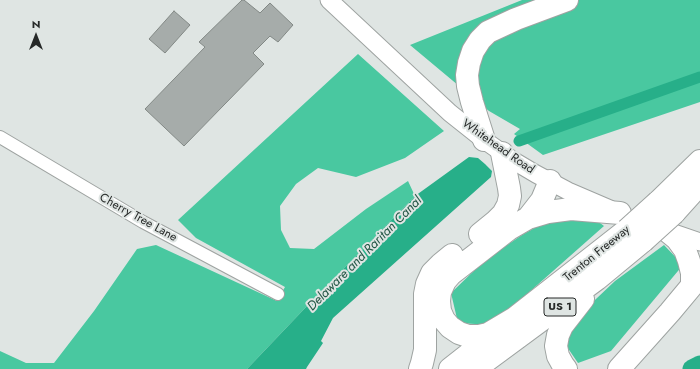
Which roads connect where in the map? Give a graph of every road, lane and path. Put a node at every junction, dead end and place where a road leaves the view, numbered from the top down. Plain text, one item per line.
1 (329, 0) edge
2 (567, 0) edge
3 (0, 137) edge
4 (500, 154) junction
5 (700, 161) edge
6 (550, 181) junction
7 (700, 184) edge
8 (666, 215) junction
9 (528, 218) junction
10 (630, 228) junction
11 (700, 242) edge
12 (597, 279) junction
13 (697, 286) edge
14 (278, 294) dead end
15 (520, 315) junction
16 (420, 369) edge
17 (450, 369) edge
18 (475, 369) edge
19 (566, 369) edge
20 (619, 369) edge
21 (635, 369) edge

1 - 4 main road, Whitehead Road
2 - 4 highway
3 - 14 street, Cherry Tree Lane
4 - 6 main road, Whitehead Road
4 - 16 highway
5 - 8 highway, Trenton Freeway / US 1
6 - 9 highway
6 - 10 main road, Whitehead Road
7 - 8 highway, Trenton Freeway / US 1
8 - 10 highway, Trenton Freeway / US 1, bridge
8 - 10 main road, Whitehead Road
8 - 11 main road, Whitehead Road
8 - 13 highway
9 - 10 highway
9 - 15 highway
10 - 12 highway, Trenton Freeway / US 1
10 - 15 highway, Trenton Freeway / US 1
12 - 18 highway, Trenton Freeway / US 1
12 - 19 highway
13 - 20 highway
13 - 21 highway
15 - 17 highway, Trenton Freeway / US 1

